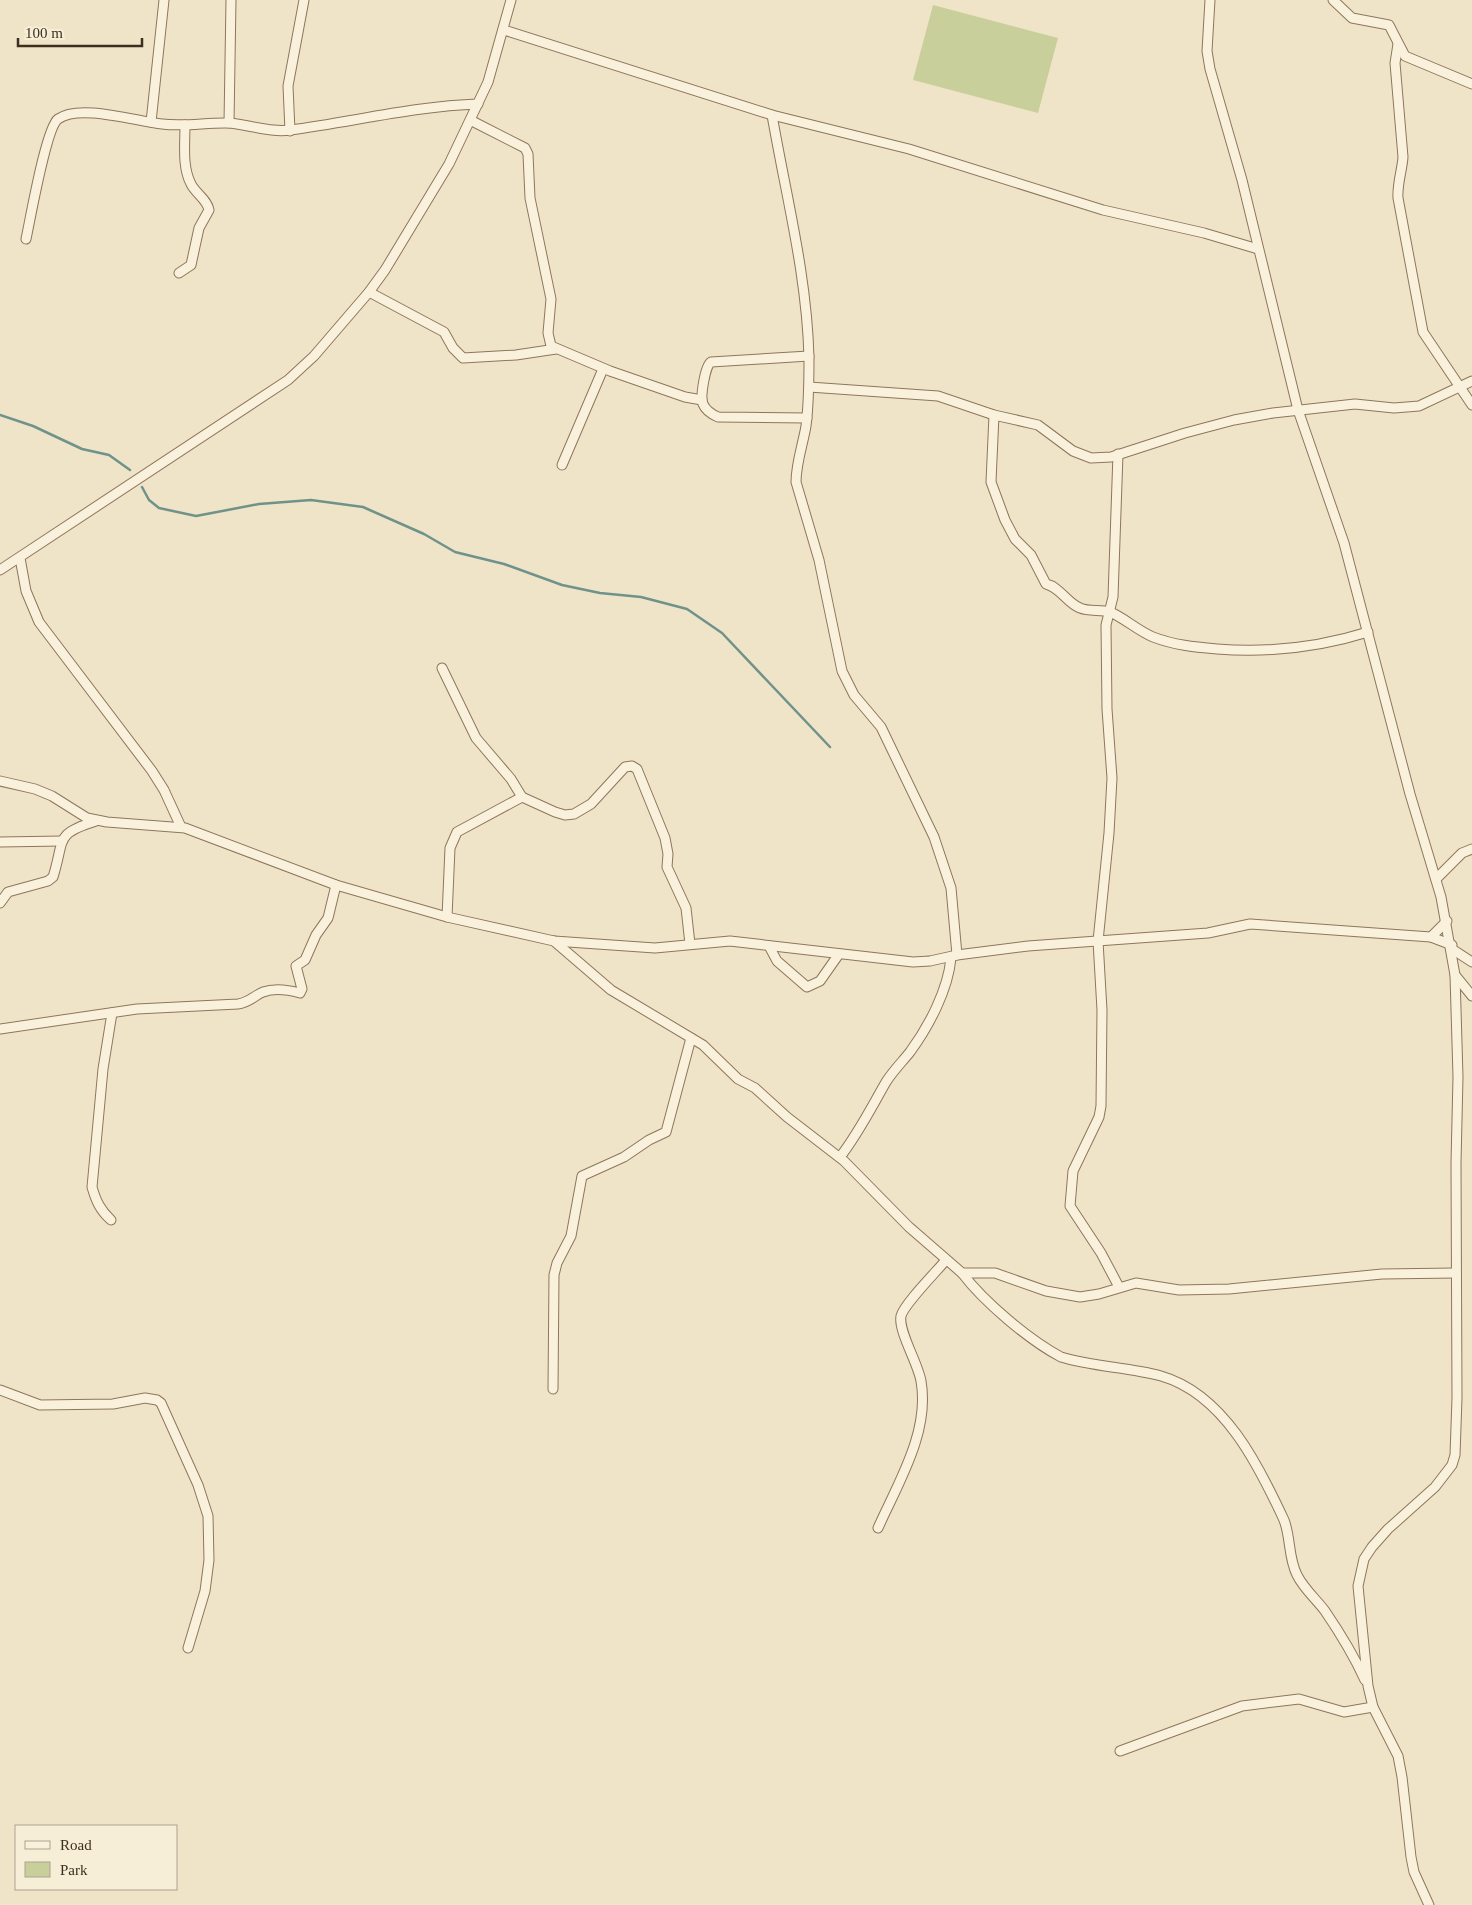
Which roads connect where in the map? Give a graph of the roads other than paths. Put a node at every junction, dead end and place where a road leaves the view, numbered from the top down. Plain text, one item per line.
1 (164, 0) edge
2 (231, 0) edge
3 (304, 0) edge
4 (511, 0) edge
5 (1210, 0) edge
6 (1333, 0) edge
7 (504, 30) junction
8 (1398, 44) junction
9 (1472, 84) edge
10 (478, 104) junction
11 (772, 115) junction
12 (472, 121) junction
13 (151, 122) junction
14 (229, 123) junction
15 (186, 125) junction
16 (290, 130) junction
17 (26, 240) dead end
18 (1258, 249) junction
19 (179, 273) dead end
20 (369, 292) junction
21 (556, 349) junction
22 (809, 356) junction
23 (604, 369) junction
24 (1472, 381) edge
25 (809, 387) junction
26 (1461, 387) junction
27 (702, 400) junction
28 (1472, 405) edge
29 (1298, 410) junction
30 (994, 415) junction
31 (807, 418) junction
32 (1118, 454) junction
33 (562, 464) dead end
34 (20, 558) junction
35 (0, 570) edge
36 (1110, 612) junction
37 (1368, 632) junction
38 (442, 668) dead end
39 (0, 781) edge
40 (522, 797) junction
41 (97, 820) junction
42 (181, 827) junction
43 (62, 841) junction
44 (0, 842) edge
45 (1472, 848) edge
46 (1436, 879) junction
47 (336, 885) junction
48 (0, 903) edge
49 (447, 917) junction
50 (1447, 921) junction
51 (1432, 937) junction
52 (554, 941) junction
53 (1098, 941) junction
54 (690, 944) junction
55 (769, 946) junction
56 (1452, 947) junction
57 (839, 954) junction
58 (954, 956) junction
59 (1472, 962) edge
60 (1455, 975) junction
61 (1472, 996) edge
62 (112, 1013) junction
63 (0, 1029) edge
64 (691, 1038) junction
65 (840, 1157) junction
66 (111, 1220) dead end
67 (946, 1260) junction
68 (962, 1273) junction
69 (1455, 1273) junction
70 (1119, 1287) junction
71 (553, 1389) dead end
72 (0, 1390) edge
73 (878, 1528) dead end
74 (188, 1648) dead end
75 (1368, 1686) junction
76 (1373, 1707) junction
77 (1120, 1751) dead end
78 (1429, 1905) edge

1 - 13 street
2 - 14 street
3 - 16 street
4 - 7 street
5 - 18 street
6 - 8 street
7 - 10 street
7 - 11 street
8 - 9 street
8 - 26 street
10 - 12 street
10 - 16 street
11 - 18 street
11 - 22 street
12 - 20 street
12 - 21 street
13 - 15 street
13 - 17 street
14 - 15 street
14 - 16 street
15 - 19 street
18 - 29 street
20 - 21 street
20 - 34 street
21 - 23 street
22 - 25 street
22 - 27 street
23 - 27 street
23 - 33 street
24 - 26 street
25 - 30 street
25 - 31 street
26 - 28 street
26 - 29 street
27 - 31 street
29 - 32 street
29 - 37 street
30 - 32 street
30 - 36 street
31 - 58 street
32 - 36 street
34 - 35 street
34 - 42 street
36 - 37 street
36 - 53 street
37 - 46 street
38 - 40 street
39 - 41 street
40 - 49 street
40 - 54 street
41 - 42 street
41 - 43 street
42 - 47 street
43 - 44 street
43 - 48 street
45 - 46 street
46 - 50 street
47 - 49 street
47 - 62 street
49 - 52 street
50 - 51 street
50 - 56 street
51 - 53 street
51 - 56 street
52 - 54 street
52 - 64 street
53 - 58 street
53 - 70 street
54 - 55 street
55 - 57 street
55 - 57 street
56 - 59 street
56 - 60 street
57 - 58 street
58 - 65 street
60 - 61 street
60 - 69 street
62 - 63 street
62 - 66 street
64 - 65 street
64 - 71 street
65 - 67 street
67 - 68 street
67 - 73 street
68 - 70 street
68 - 75 street
69 - 70 street
69 - 75 street
72 - 74 street
75 - 76 street
76 - 77 street
76 - 78 street

